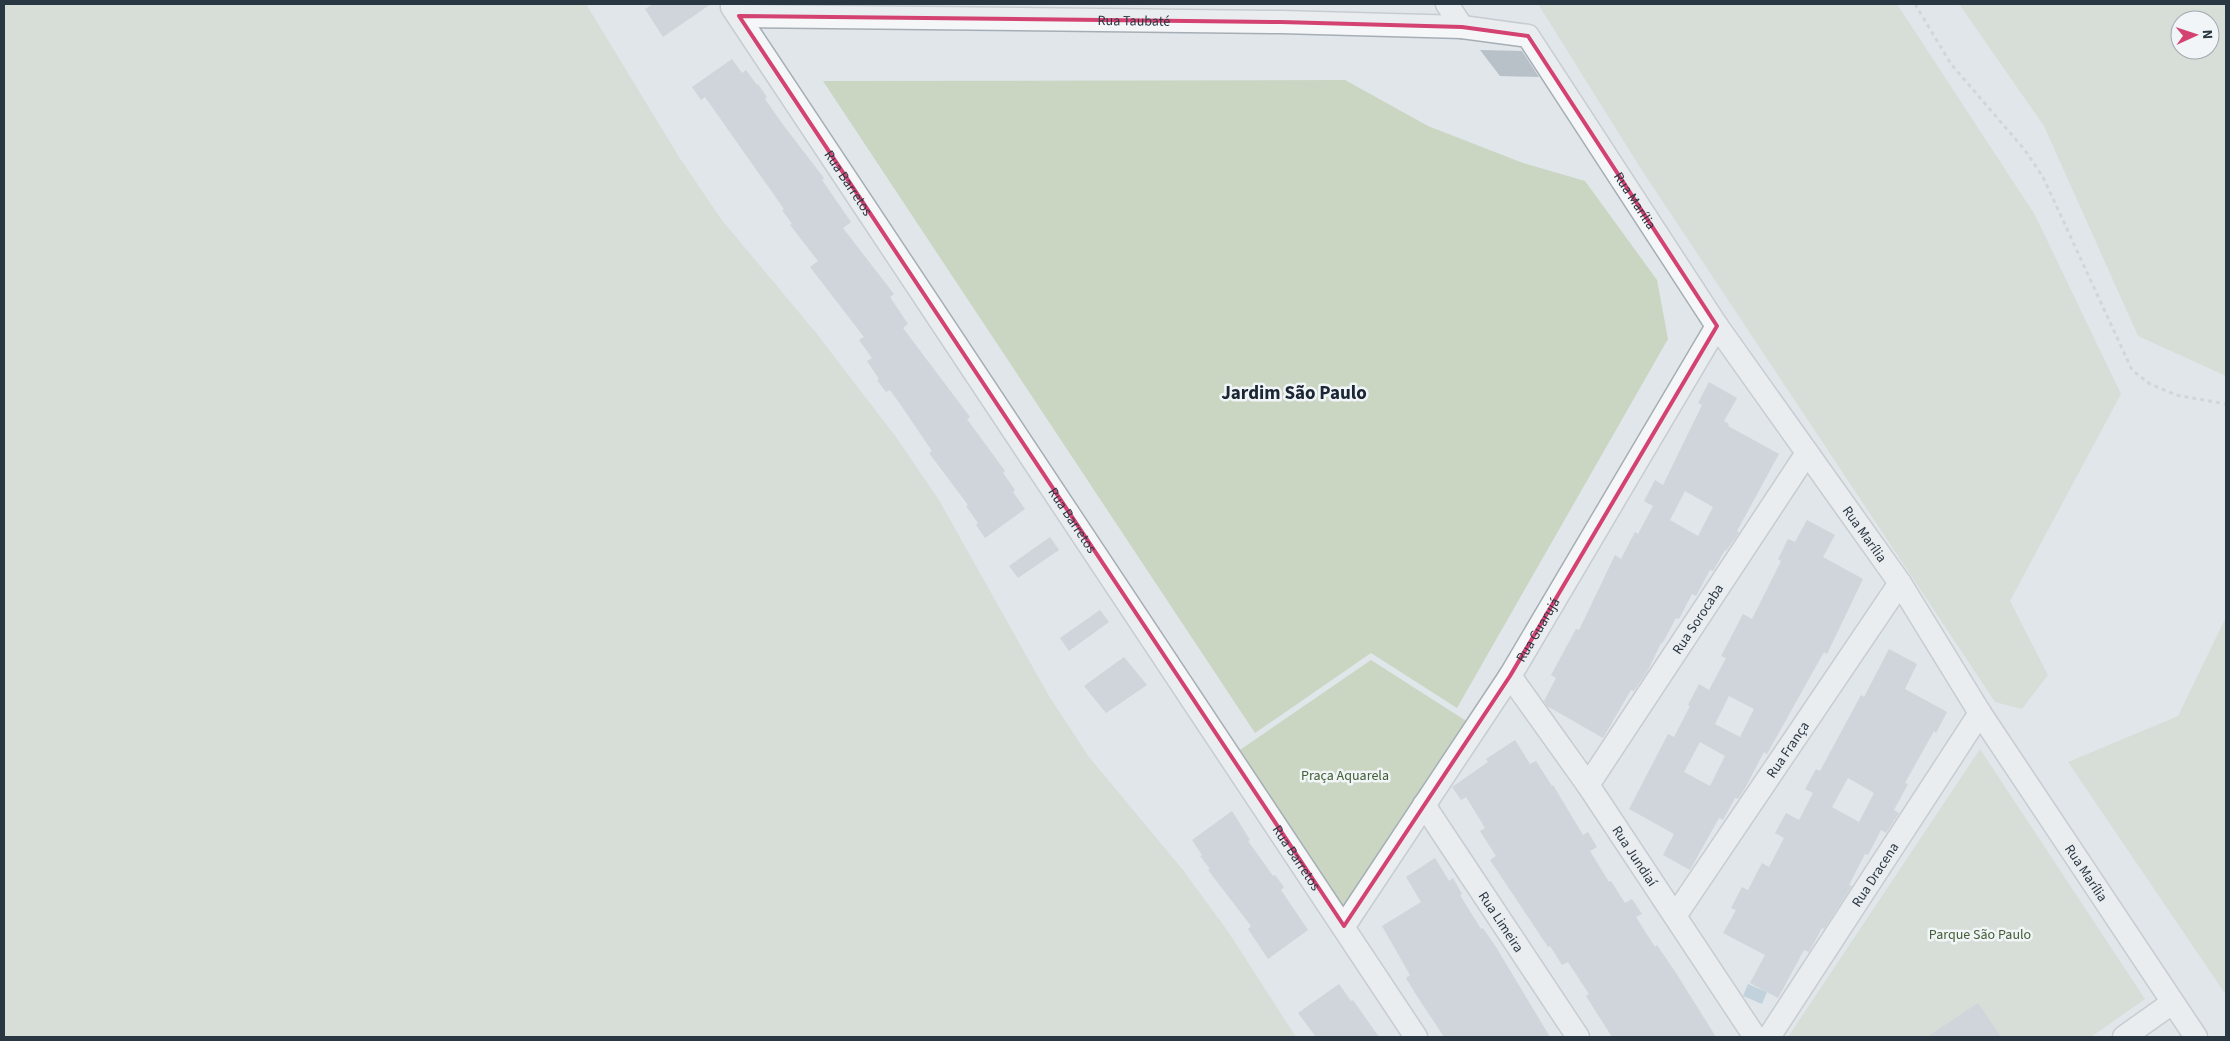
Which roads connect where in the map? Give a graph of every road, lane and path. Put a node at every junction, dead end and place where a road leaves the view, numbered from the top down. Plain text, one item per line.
1 (1447, 4) edge
2 (1915, 4) edge
3 (735, 10) edge
4 (911, 11) edge
5 (1092, 11) edge
6 (1276, 13) edge
7 (1462, 27) junction
8 (1528, 36) joint
9 (1717, 326) junction
10 (2226, 404) edge
11 (1808, 452) junction
12 (1900, 583) junction
13 (1510, 676) junction
14 (1980, 713) junction
15 (1588, 784) junction
16 (1424, 805) junction
17 (1675, 916) junction
18 (1344, 926) junction
19 (2172, 1003) junction
20 (1416, 1037) edge
21 (1578, 1037) edge
22 (1755, 1037) edge
23 (1769, 1037) edge
24 (2124, 1037) edge
25 (2196, 1037) edge

1 - 7 street
2 - 10 path
3 - 4 street, Rua Taubaté
3 - 18 street, Rua Barretos
4 - 5 street, Rua Taubaté
5 - 6 street, Rua Taubaté
6 - 7 street, Rua Taubaté
7 - 8 street, Rua Taubaté
8 - 9 street, Rua Marília
9 - 11 street, Rua Marília
9 - 13 street, Rua Guarujá
11 - 12 street, Rua Marília
11 - 15 street, Rua Sorocaba
12 - 14 street, Rua Marília
12 - 17 street, Rua França
13 - 15 street, Rua Jundiaí
13 - 16 street, Rua Guarujá
14 - 19 street, Rua Marília
14 - 23 street, Rua Dracena
15 - 17 street, Rua Jundiaí
16 - 18 street, Rua Guarujá
16 - 21 street, Rua Limeira
17 - 22 street, Rua Jundiaí
18 - 20 street, Rua Barretos
19 - 24 street
19 - 25 street, Rua Marília

